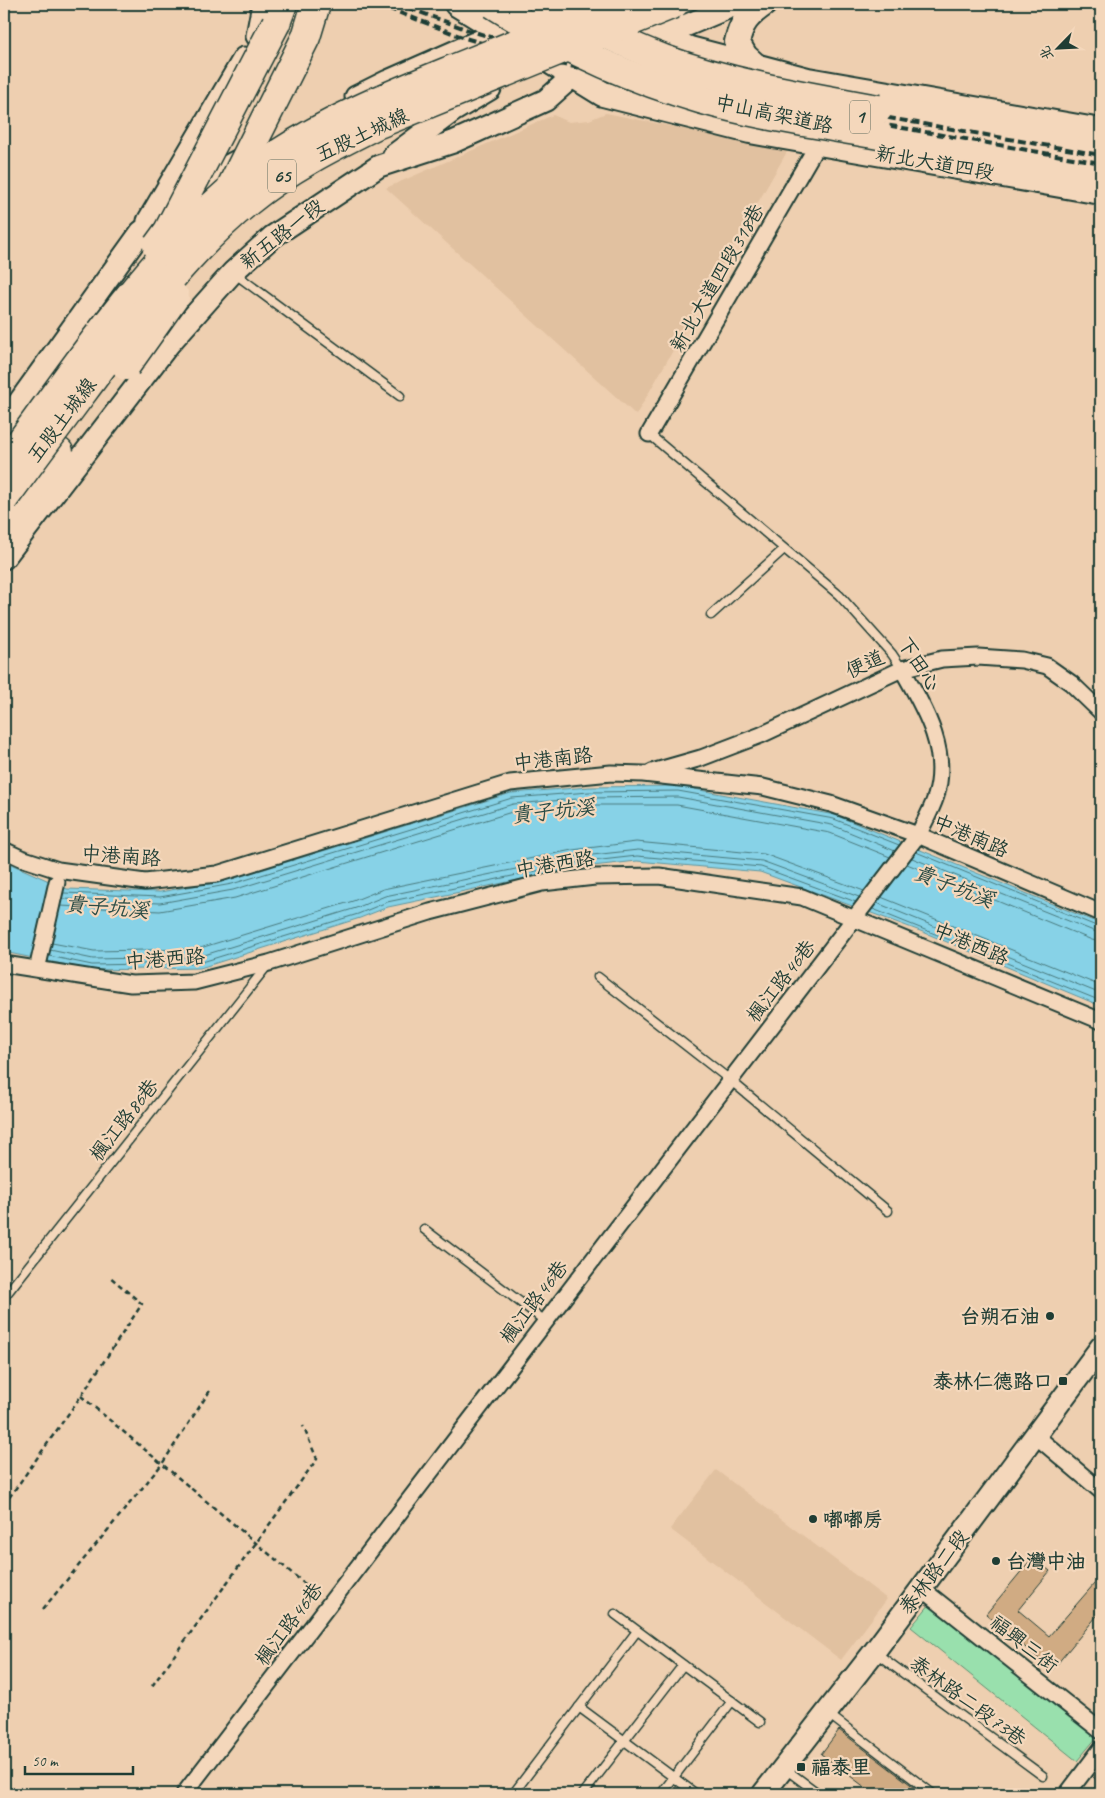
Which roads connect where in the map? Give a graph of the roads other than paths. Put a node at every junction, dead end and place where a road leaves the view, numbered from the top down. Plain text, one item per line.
1 (262, 4) edge
2 (278, 4) edge
3 (283, 4) edge
4 (316, 4) edge
5 (457, 4) edge
6 (493, 4) edge
7 (614, 4) edge
8 (674, 4) edge
9 (737, 4) edge
10 (764, 4) edge
11 (557, 5) edge
12 (502, 30) junction
13 (257, 36) junction
14 (658, 36) junction
15 (625, 54) junction
16 (544, 57) junction
17 (756, 66) junction
18 (573, 76) junction
19 (878, 122) junction
20 (1101, 131) edge
21 (1101, 141) edge
22 (819, 142) junction
23 (1101, 158) edge
24 (379, 166) junction
25 (1101, 166) edge
26 (1101, 177) edge
27 (1101, 192) edge
28 (141, 232) junction
29 (233, 272) junction
30 (400, 396) dead end
31 (12, 422) edge
32 (649, 434) joint
33 (4, 444) edge
34 (4, 464) edge
35 (4, 499) edge
36 (4, 524) edge
37 (784, 549) junction
38 (4, 558) edge
39 (711, 615) dead end
40 (902, 669) junction
41 (1101, 712) edge
42 (643, 774) junction
43 (915, 839) junction
44 (4, 850) edge
45 (58, 876) junction
46 (1101, 914) edge
47 (857, 915) junction
48 (269, 962) junction
49 (4, 964) edge
50 (38, 966) junction
51 (598, 977) dead end
52 (1101, 1021) edge
53 (730, 1080) junction
54 (888, 1211) dead end
55 (424, 1229) dead end
56 (4, 1297) edge
57 (545, 1321) junction
58 (1101, 1347) edge
59 (1036, 1436) junction
60 (1101, 1491) edge
61 (922, 1589) junction
62 (615, 1614) dead end
63 (637, 1631) junction
64 (874, 1652) junction
65 (683, 1665) junction
66 (732, 1701) junction
67 (579, 1707) junction
68 (827, 1713) junction
69 (760, 1722) dead end
70 (1101, 1730) edge
71 (624, 1741) junction
72 (1101, 1750) edge
73 (784, 1768) junction
74 (1043, 1776) dead end
75 (674, 1778) junction
76 (184, 1794) edge
77 (513, 1794) edge
78 (583, 1794) edge
79 (661, 1794) edge
80 (696, 1794) edge
81 (763, 1794) edge
82 (819, 1794) edge
83 (932, 1794) edge
84 (1067, 1794) edge

1 - 13 main road
2 - 13 main road
3 - 31 highway, bridge
4 - 36 highway, bridge
5 - 12 main road, 新北大道四段 / 1
6 - 19 highway, 中山高架道路 / 1, bridge
7 - 34 highway, 五股土城線 / 65, bridge
8 - 35 highway, 五股土城線 / 65, bridge
9 - 14 main road, 新五路一段
10 - 17 main road
11 - 12 main road
11 - 14 main road, 1
11 - 15 main road, 新北大道四段 / 1
11 - 16 main road
11 - 19 highway, 中山高架道路 / 1, bridge
12 - 16 main road, 新北大道四段 / 1
12 - 28 main road
13 - 28 main road
14 - 15 main road, 新五路一段
14 - 17 main road, 1
15 - 16 main road, 新北大道四段 / 1
15 - 18 main road, 新五路一段
15 - 23 main road, 新北大道四段 / 1
16 - 18 main road, 新北大道四段 / 1
16 - 24 main road
17 - 20 main road, 1
18 - 22 main road, 新北大道四段 / 1
18 - 24 main road, 新五路一段
19 - 21 highway, 中山高架道路 / 1
19 - 23 highway
19 - 25 highway
19 - 26 highway, 中山高架道路 / 1
22 - 27 main road, 新北大道四段 / 1
22 - 32 street, 新北大道四段318巷
24 - 29 main road, 新五路一段
28 - 31 main road
29 - 30 lane
29 - 38 main road, 新五路一段
31 - 33 highway
32 - 37 lane, 下田心
37 - 39 lane
37 - 40 lane, 下田心
40 - 41 street, 便道
40 - 42 street, 便道
40 - 43 street, 下田心
42 - 43 street, 中港南路
42 - 45 street, 中港南路
43 - 46 street, 中港南路
43 - 47 street, 楓江路46巷
44 - 45 street, 中港南路
45 - 50 street
47 - 48 street, 中港西路
47 - 52 street, 中港西路
47 - 53 street, 楓江路46巷
48 - 50 street, 中港西路
48 - 56 lane, 楓江路86巷
49 - 50 street, 中港西路
51 - 53 lane
53 - 54 lane
53 - 57 street, 楓江路46巷
55 - 57 lane
57 - 76 street, 楓江路46巷
58 - 59 main road, 泰林路二段
59 - 60 street
59 - 61 main road, 泰林路二段
61 - 64 main road, 泰林路二段
61 - 70 street, 福興三街
62 - 63 lane
63 - 65 lane
63 - 67 lane
64 - 68 main road, 泰林路二段
64 - 74 lane, 泰林路二段73巷
65 - 66 lane
65 - 71 lane
66 - 69 lane
66 - 75 lane
67 - 71 lane
67 - 77 lane
68 - 73 main road, 泰林路二段
68 - 83 lane
71 - 75 lane
71 - 78 lane
72 - 84 street
73 - 81 main road, 泰林路二段
73 - 82 lane
75 - 79 lane
75 - 80 lane

